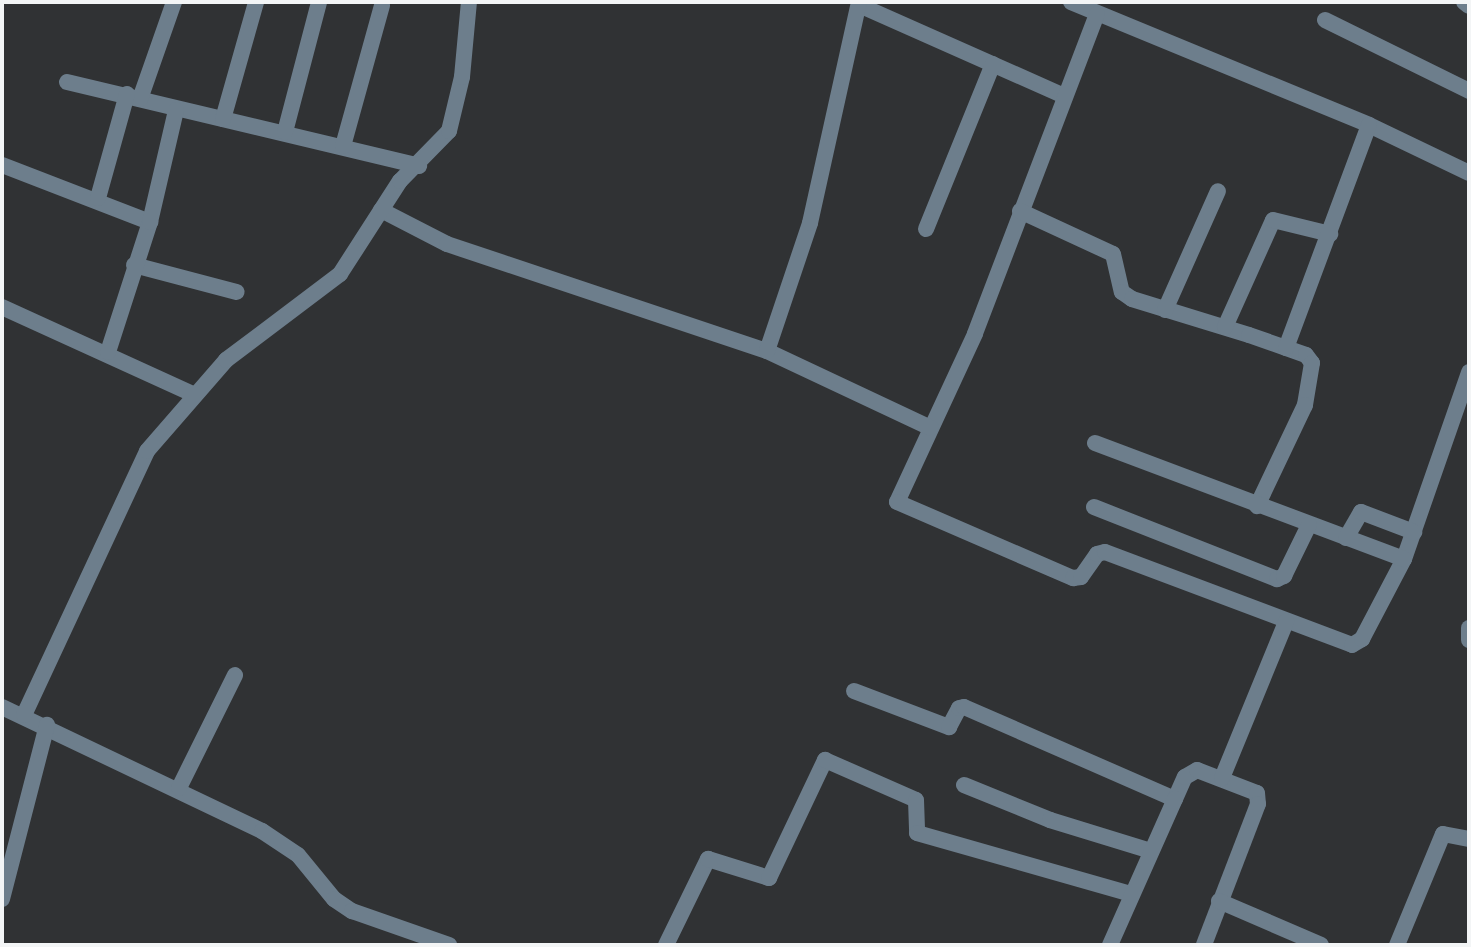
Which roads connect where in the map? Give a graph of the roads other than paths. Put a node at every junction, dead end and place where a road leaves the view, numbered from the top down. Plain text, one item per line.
1 (174, 2) edge
2 (256, 2) edge
3 (319, 2) edge
4 (469, 2) edge
5 (1071, 2) edge
6 (1464, 2) edge
7 (859, 3) edge
8 (382, 5) dead end
9 (1469, 6) edge
10 (1097, 14) junction
11 (1325, 20) dead end
12 (993, 64) junction
13 (67, 82) dead end
14 (1469, 91) edge
15 (1062, 95) junction
16 (134, 96) junction
17 (176, 110) junction
18 (223, 119) junction
19 (1369, 125) junction
20 (285, 132) junction
21 (343, 146) junction
22 (2, 165) edge
23 (419, 166) junction
24 (1469, 173) edge
25 (1218, 191) dead end
26 (98, 198) junction
27 (381, 210) junction
28 (1020, 211) junction
29 (150, 222) junction
30 (926, 229) dead end
31 (1330, 234) junction
32 (134, 265) junction
33 (237, 292) dead end
34 (2, 307) edge
35 (1165, 310) junction
36 (1225, 327) junction
37 (1286, 348) junction
38 (767, 351) junction
39 (108, 352) junction
40 (1469, 372) edge
41 (195, 395) junction
42 (931, 428) junction
43 (1095, 443) dead end
44 (1257, 506) junction
45 (1094, 507) dead end
46 (1309, 525) junction
47 (1414, 532) junction
48 (1346, 538) junction
49 (1404, 559) junction
50 (1286, 622) junction
51 (1469, 628) edge
52 (1469, 640) edge
53 (235, 675) dead end
54 (854, 691) dead end
55 (2, 707) edge
56 (24, 715) junction
57 (47, 725) junction
58 (1222, 778) junction
59 (964, 785) dead end
60 (179, 788) junction
61 (1175, 799) junction
62 (1469, 839) edge
63 (1151, 851) junction
64 (1131, 894) junction
65 (2, 899) edge
66 (1219, 901) junction
67 (449, 945) edge
68 (666, 945) edge
69 (1110, 945) edge
70 (1204, 945) edge
71 (1321, 945) edge
72 (1397, 945) edge

1 - 16 street
2 - 18 street
3 - 20 street
4 - 23 street
5 - 10 street
6 - 9 street
7 - 12 street
7 - 38 street
8 - 21 street
10 - 15 street
10 - 19 street
11 - 14 street
12 - 15 street
12 - 30 street
13 - 16 street
15 - 28 street
16 - 17 street
16 - 26 street
17 - 18 street
17 - 29 street
18 - 20 street
19 - 24 street
19 - 31 street
20 - 21 street
21 - 23 street
22 - 26 street
23 - 27 street
25 - 35 street
26 - 29 street
27 - 38 street
27 - 41 street
28 - 35 street
28 - 42 street
29 - 32 street
31 - 36 street
31 - 37 street
32 - 33 street
32 - 39 street
34 - 39 street
35 - 36 street
36 - 37 street
37 - 44 street
38 - 42 street
39 - 41 street
40 - 47 street
41 - 56 street
42 - 50 street
43 - 44 street
44 - 46 street
45 - 46 street
46 - 48 street
47 - 48 street
47 - 49 street
48 - 49 street
49 - 50 street
50 - 58 street
51 - 52 street
53 - 60 street
54 - 61 street
55 - 56 street
56 - 57 street
57 - 60 street
57 - 65 street
58 - 61 street
58 - 66 street
59 - 63 street
60 - 67 street
61 - 63 street
62 - 72 street
63 - 64 street
64 - 68 street
64 - 69 street
66 - 70 street
66 - 71 street

